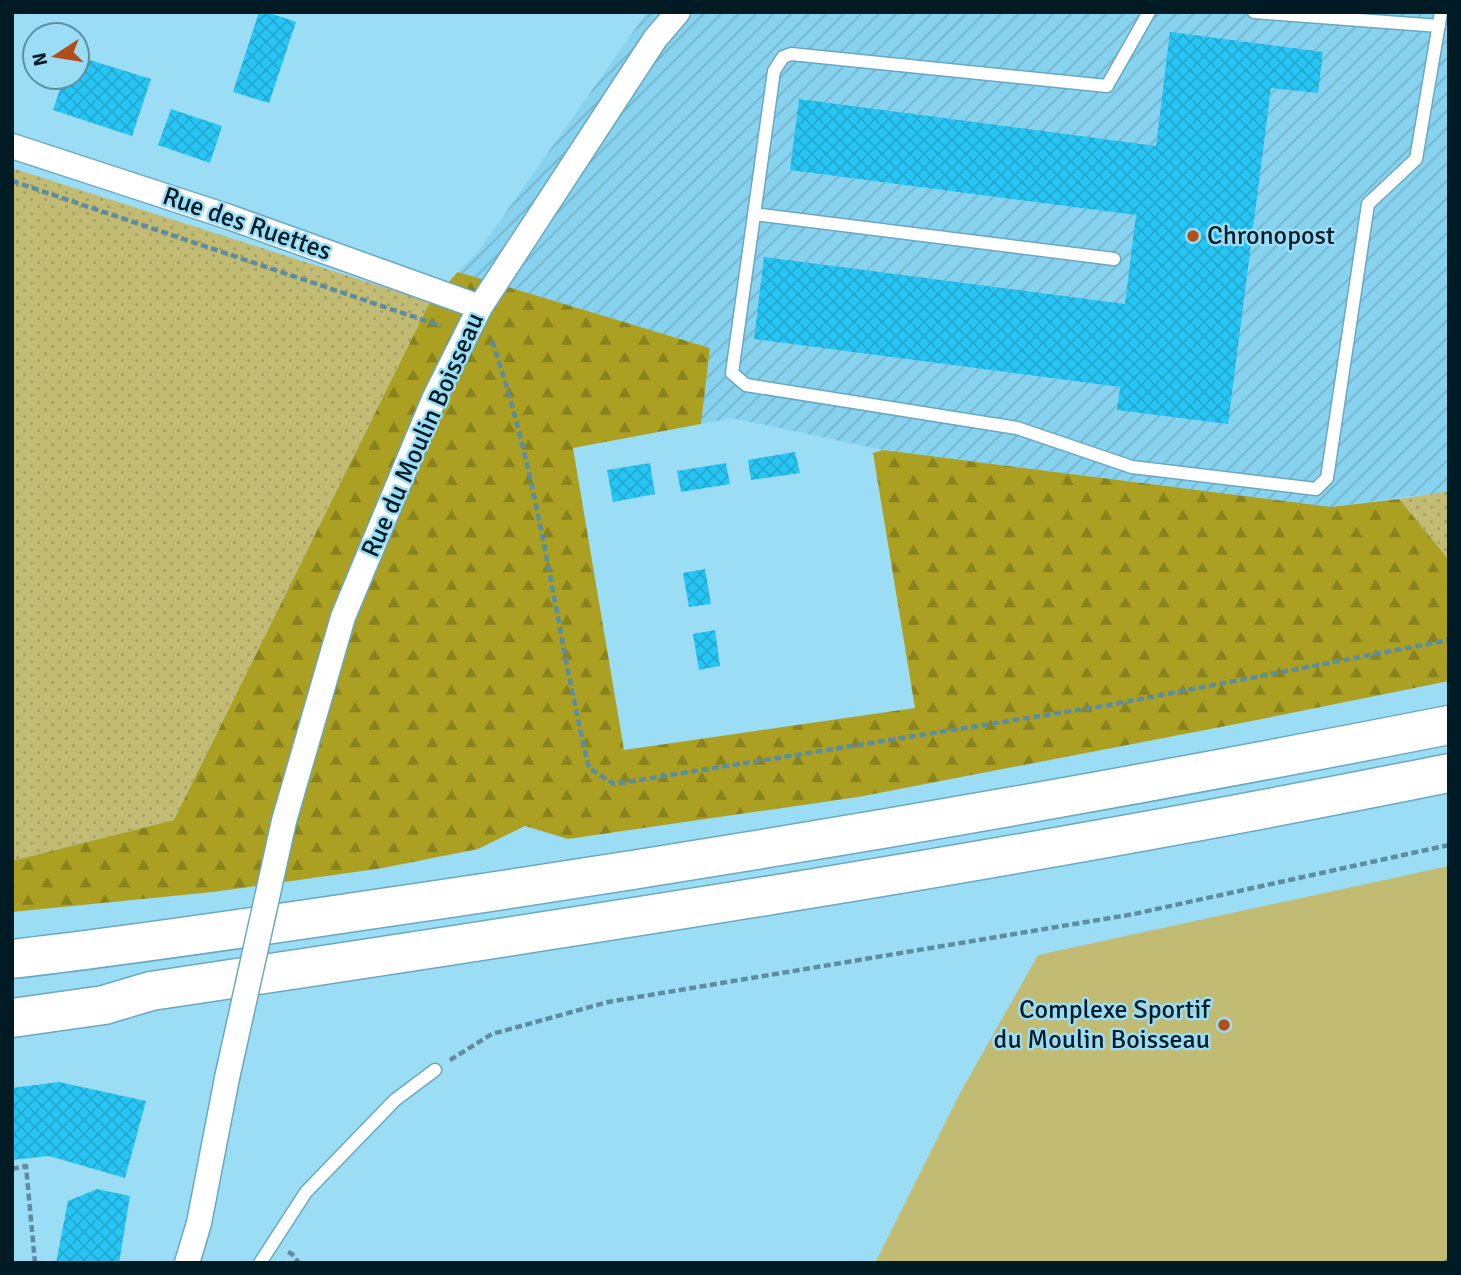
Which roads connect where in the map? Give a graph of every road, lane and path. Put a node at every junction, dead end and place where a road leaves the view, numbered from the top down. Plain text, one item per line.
1 (678, 12) edge
2 (1149, 12) edge
3 (1254, 12) edge
4 (1440, 19) edge
5 (12, 146) edge
6 (12, 181) edge
7 (754, 214) junction
8 (1114, 259) dead end
9 (481, 307) junction
10 (436, 337) dead end
11 (1449, 640) edge
12 (1449, 725) edge
13 (1449, 773) edge
14 (1449, 845) edge
15 (12, 959) edge
16 (151, 991) junction
17 (12, 999) edge
18 (12, 1018) edge
19 (435, 1070) joint
20 (12, 1169) edge
21 (35, 1263) edge
22 (187, 1263) edge
23 (260, 1263) edge

1 - 9 street, Rue du Moulin Boisseau
2 - 7 lane
3 - 4 lane
4 - 7 lane
5 - 9 street, Rue des Ruettes
6 - 10 path
7 - 8 lane
9 - 11 path
9 - 22 street, Rue du Moulin Boisseau, bridge
12 - 15 highway
13 - 16 highway
14 - 19 path
16 - 17 highway
16 - 18 highway
19 - 23 lane
20 - 21 path

